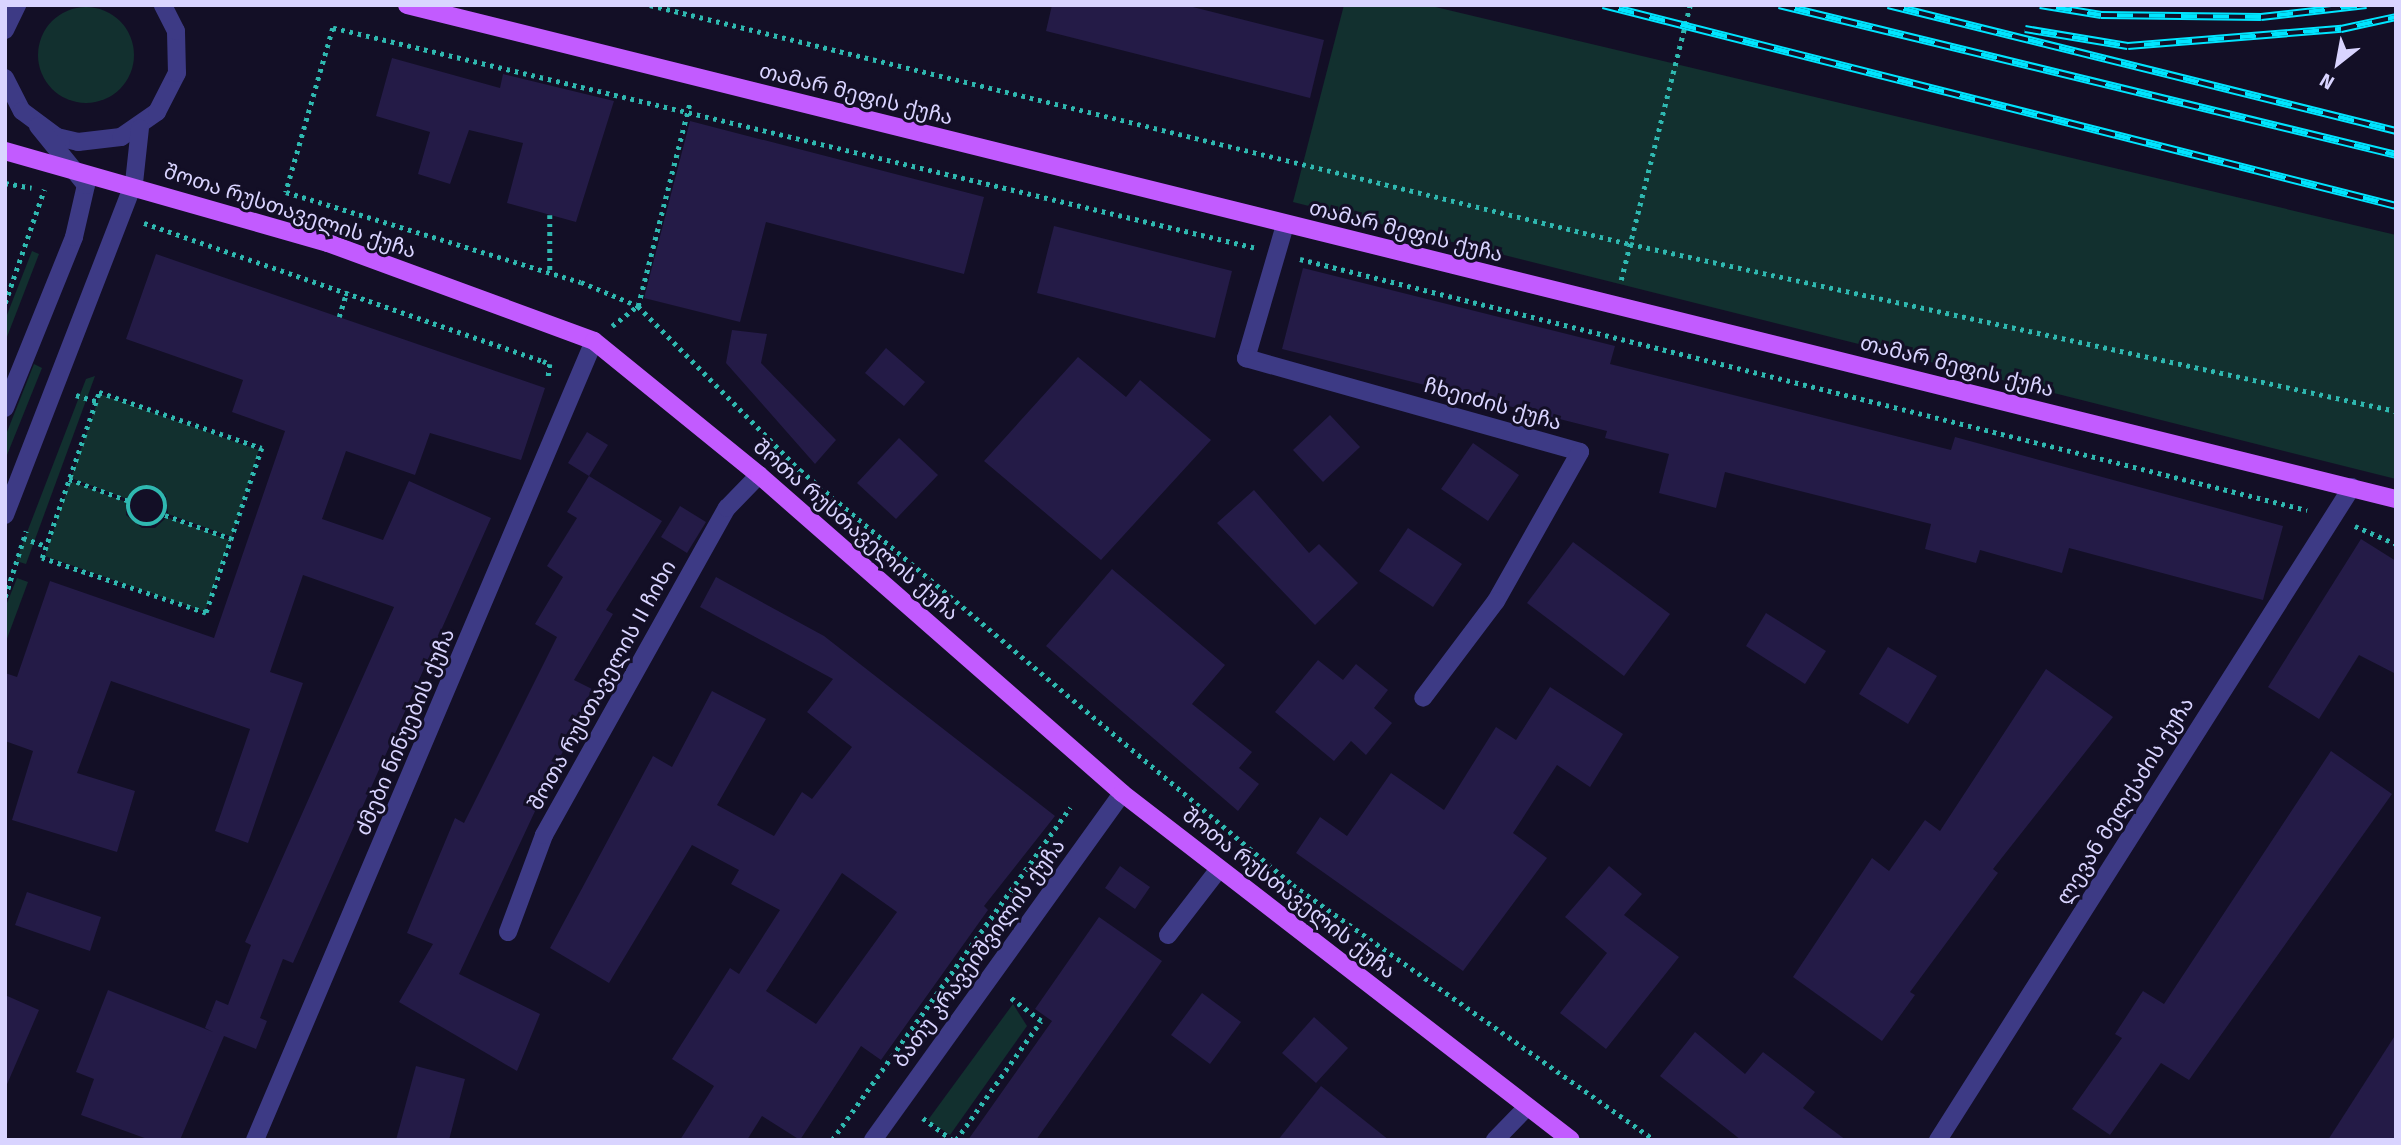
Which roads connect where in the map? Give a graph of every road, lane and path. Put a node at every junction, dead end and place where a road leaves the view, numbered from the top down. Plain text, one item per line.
1 (17, 5) edge
2 (163, 5) edge
3 (407, 5) edge
4 (650, 5) edge
5 (1690, 5) edge
6 (5, 30) edge
7 (696, 77) junction
8 (5, 78) edge
9 (687, 115) junction
10 (38, 126) junction
11 (140, 128) junction
12 (5, 151) edge
13 (78, 167) junction
14 (5, 183) edge
15 (134, 184) junction
16 (550, 215) dead end
17 (139, 221) dead end
18 (1285, 225) junction
19 (1630, 244) junction
20 (1278, 254) junction
21 (550, 272) junction
22 (347, 291) junction
23 (5, 303) edge
24 (1615, 305) junction
25 (638, 306) junction
26 (339, 317) dead end
27 (594, 341) junction
28 (543, 361) dead end
29 (74, 394) dead end
30 (96, 401) junction
31 (5, 408) edge
32 (2396, 411) edge
33 (759, 475) junction
34 (69, 479) junction
35 (2352, 487) junction
36 (2396, 499) edge
37 (129, 501) junction
38 (2322, 513) dead end
39 (5, 515) edge
40 (165, 515) junction
41 (2350, 524) dead end
42 (23, 538) dead end
43 (232, 539) junction
44 (2396, 544) edge
45 (46, 546) junction
46 (1423, 698) dead end
47 (1122, 793) junction
48 (1070, 807) dead end
49 (1219, 869) junction
50 (508, 932) dead end
51 (1168, 935) dead end
52 (1008, 996) dead end
53 (1526, 1108) junction
54 (923, 1118) dead end
55 (255, 1140) edge
56 (832, 1140) edge
57 (873, 1140) edge
58 (954, 1140) edge
59 (1495, 1140) edge
60 (1572, 1140) edge
61 (1655, 1140) edge
62 (1938, 1140) edge

1 - 6 street
2 - 11 street
3 - 7 main road, თამარ მეფის ქუჩა
4 - 19 path
5 - 19 path
7 - 9 path
7 - 18 main road, თამარ მეფის ქუჩა
8 - 10 street
9 - 20 path
9 - 21 path
9 - 25 path
10 - 11 street
10 - 13 street
11 - 15 street
12 - 13 main road, შოთა რუსთაველის ქუჩა
13 - 15 main road, შოთა რუსთაველის ქუჩა
13 - 31 street
14 - 23 path
15 - 27 main road, შოთა რუსთაველის ქუჩა
15 - 39 street
16 - 21 path
17 - 22 path
18 - 20 street, ჩხეიძის ქუჩა
18 - 24 main road, თამარ მეფის ქუჩა
19 - 24 path
19 - 32 path
20 - 38 path
20 - 46 street, ჩხეიძის ქუჩა
21 - 25 path
22 - 26 path
22 - 28 path
24 - 35 main road, თამარ მეფის ქუჩა
25 - 27 path
25 - 61 path
27 - 33 main road, შოთა რუსთაველის ქუჩა
27 - 55 street, ძმები ნინუების ქუჩა
29 - 30 path
30 - 34 path
30 - 43 path
33 - 47 main road, შოთა რუსთაველის ქუჩა
33 - 50 street, შოთა რუსთაველის II ჩიხი
34 - 37 path
34 - 45 path
35 - 36 main road, თამარ მეფის ქუჩა
35 - 62 street, ლევან მელქაძის ქუჩა
37 - 40 path
37 - 40 path
40 - 43 path
41 - 44 path
42 - 45 path
43 - 45 path
47 - 49 main road, შოთა რუსთაველის ქუჩა
47 - 57 street, ბათუ კრავეიშვილის ქუჩა
48 - 56 path
49 - 51 street
49 - 53 main road, შოთა რუსთაველის ქუჩა
52 - 58 path
53 - 59 street
53 - 60 main road, შოთა რუსთაველის ქუჩა
54 - 58 path

